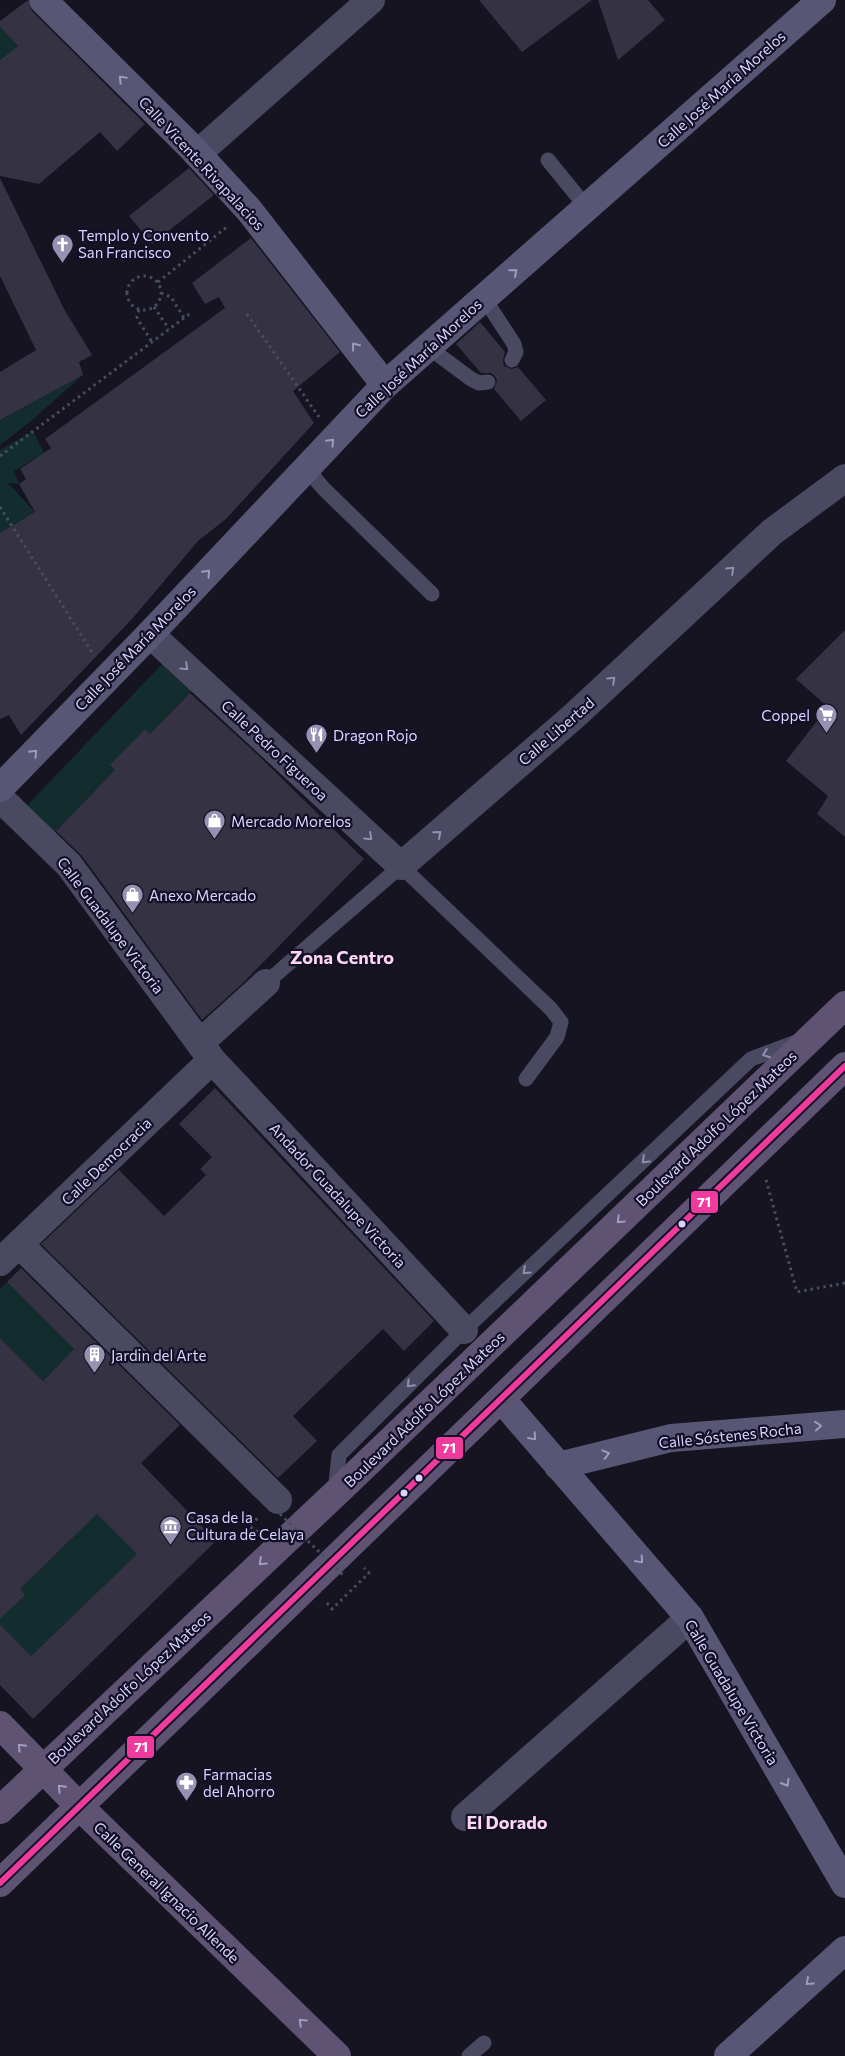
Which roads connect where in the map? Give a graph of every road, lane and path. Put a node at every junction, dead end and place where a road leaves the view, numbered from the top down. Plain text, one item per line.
1 (44, 0) edge
2 (371, 0) edge
3 (822, 0) edge
4 (197, 154) junction
5 (548, 160) dead end
6 (587, 208) junction
7 (233, 222) dead end
8 (158, 282) junction
9 (161, 293) junction
10 (484, 298) junction
11 (154, 307) junction
12 (139, 310) junction
13 (192, 312) dead end
14 (247, 314) dead end
15 (184, 318) junction
16 (169, 329) junction
17 (152, 342) junction
18 (428, 347) junction
19 (512, 360) dead end
20 (488, 382) dead end
21 (385, 385) junction
22 (336, 436) junction
23 (0, 456) edge
24 (306, 468) junction
25 (845, 478) edge
26 (0, 507) edge
27 (432, 594) dead end
28 (150, 634) junction
29 (94, 656) dead end
30 (0, 788) edge
31 (0, 798) edge
32 (401, 866) junction
33 (266, 983) joint
34 (845, 1004) edge
35 (812, 1036) junction
36 (206, 1052) junction
37 (845, 1066) edge
38 (526, 1080) dead end
39 (758, 1150) junction
40 (8, 1249) edge
41 (845, 1283) edge
42 (464, 1330) junction
43 (502, 1400) junction
44 (845, 1424) edge
45 (558, 1466) junction
46 (335, 1494) junction
47 (279, 1507) joint
48 (344, 1576) dead end
49 (690, 1618) junction
50 (0, 1725) edge
51 (42, 1768) junction
52 (80, 1807) junction
53 (0, 1810) edge
54 (465, 1817) dead end
55 (0, 1884) edge
56 (845, 1884) edge
57 (845, 1950) edge
58 (484, 2043) dead end
59 (334, 2055) edge
60 (469, 2056) edge
61 (728, 2056) edge

4 -> 1 main road, Calle Vicente Rivapalacios
2 - 4 street
3 - 6 main road, Calle José María Morelos
21 -> 4 main road, Calle Vicente Rivapalacios
5 - 6 lane
10 -> 6 main road, Calle José María Morelos
7 - 8 path
8 - 9 path
8 - 12 path
9 - 11 path
9 - 15 path
10 - 18 main road, Calle José María Morelos
10 - 19 lane
11 - 12 path
11 - 16 path
12 - 17 path
13 - 15 path
14 - 22 path
15 - 16 path
16 - 17 path
17 - 23 path
18 - 20 lane
18 - 21 main road, Calle José María Morelos
21 - 22 main road, Calle José María Morelos
24 -> 22 main road, Calle José María Morelos
24 - 27 lane
28 -> 24 main road, Calle José María Morelos
32 -> 25 street, Calle Libertad
26 - 29 path
30 -> 28 main road, Calle José María Morelos
28 -> 32 street, Calle Pedro Figueroa
31 - 36 street, Calle Guadalupe Victoria
32 - 33 lane, Calle Libertad
32 - 38 lane
33 - 36 street, Calle Democracia
34 - 35 main road, Boulevard Adolfo López Mateos
35 -> 42 lane
35 -> 46 main road, Boulevard Adolfo López Mateos
36 - 40 street, Calle Democracia
36 - 42 street, Andador Guadalupe Victoria
37 - 39 main road
39 - 41 path
39 - 43 main road
40 - 47 street
42 -> 46 lane
43 -> 45 main road, Calle Guadalupe Victoria
43 - 52 main road
45 -> 44 main road, Calle Sóstenes Rocha
45 -> 49 main road, Calle Guadalupe Victoria
46 -> 51 main road, Boulevard Adolfo López Mateos
47 - 48 path, bridge
49 - 54 street
49 -> 56 main road, Calle Guadalupe Victoria
51 -> 50 main road, Calle General Ignacio Allende
52 -> 51 main road, Calle General Ignacio Allende
51 - 53 main road, Boulevard Adolfo López Mateos
52 - 55 main road
59 -> 52 main road, Calle General Ignacio Allende
57 -> 61 main road
58 - 60 lane

